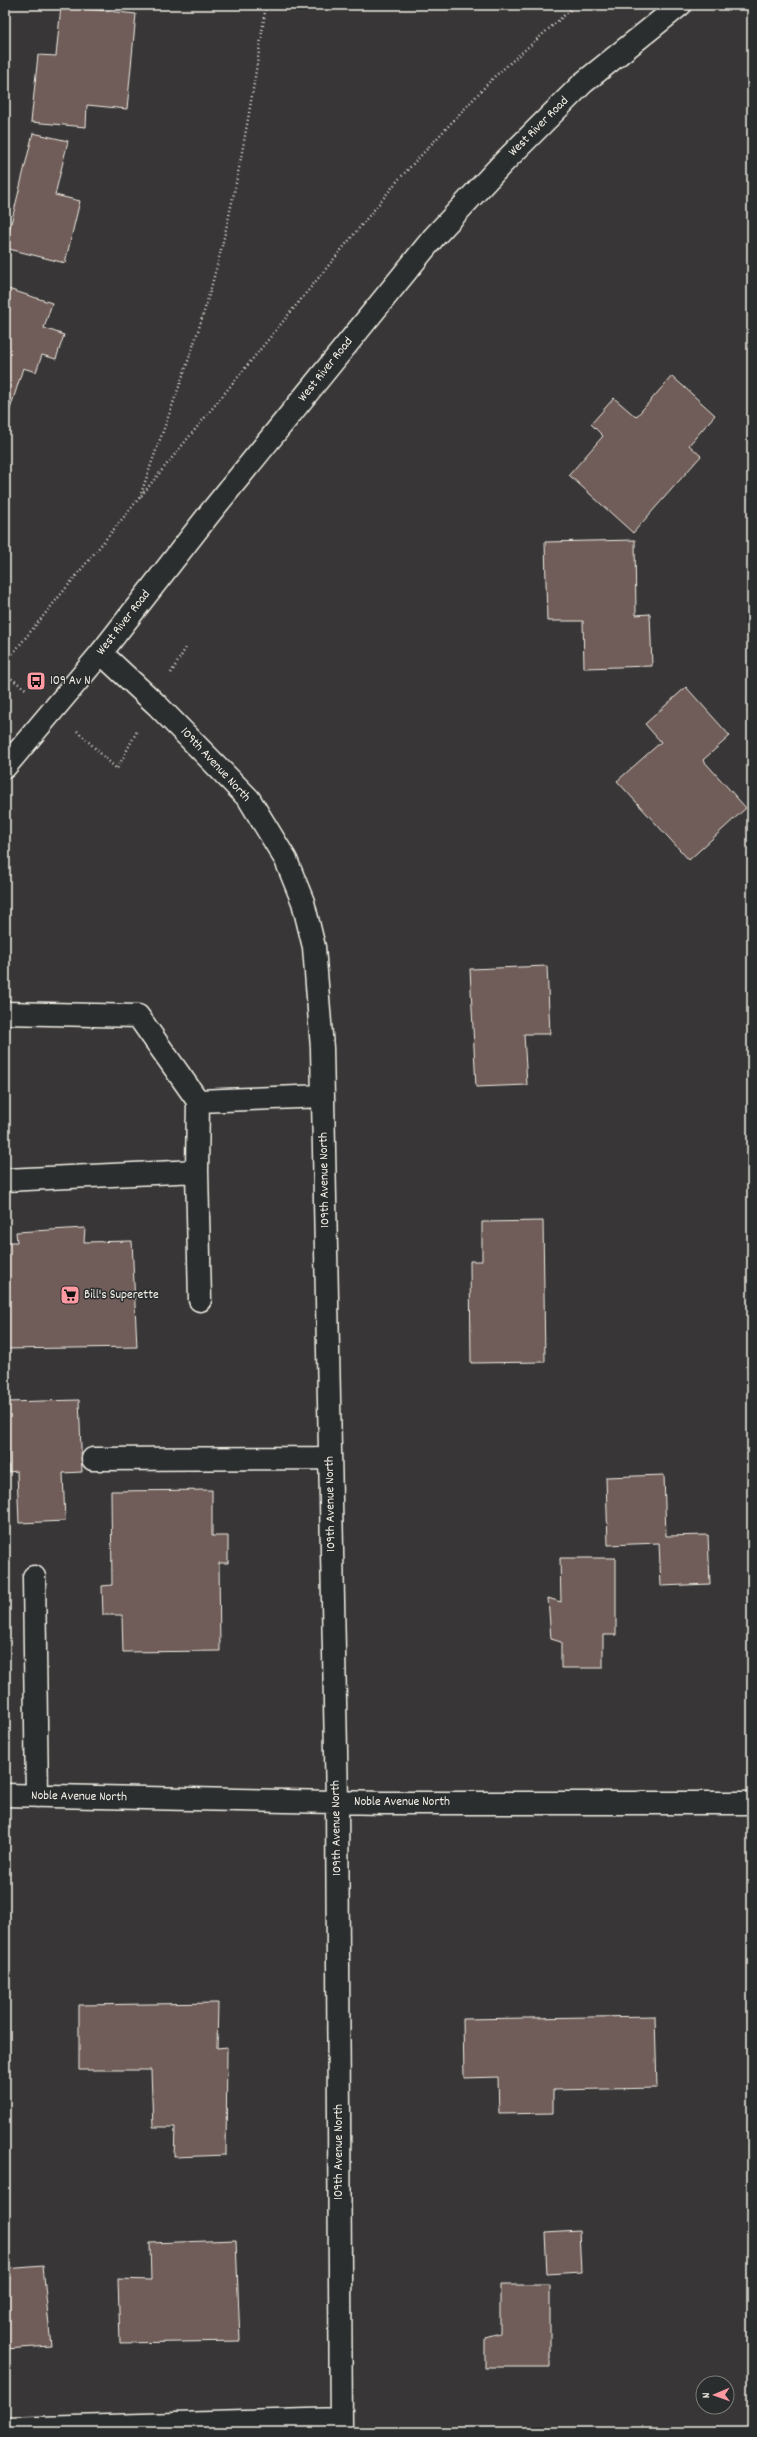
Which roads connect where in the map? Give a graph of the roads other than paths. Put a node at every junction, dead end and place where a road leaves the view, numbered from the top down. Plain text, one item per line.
1 (680, 5) edge
2 (101, 653) junction
3 (5, 767) edge
4 (5, 1013) edge
5 (323, 1096) junction
6 (198, 1101) junction
7 (197, 1171) junction
8 (5, 1180) edge
9 (200, 1300) dead end
10 (330, 1458) junction
11 (93, 1460) dead end
12 (34, 1577) dead end
13 (5, 1795) edge
14 (37, 1796) junction
15 (337, 1802) junction
16 (752, 1803) edge
17 (341, 2425) edge
18 (5, 2429) edge

1 - 2 street, West River Road
2 - 3 street, West River Road
2 - 5 street, 109th Avenue North
4 - 6 street
5 - 6 street
5 - 10 street, 109th Avenue North
6 - 7 street
7 - 8 street
7 - 9 street
10 - 11 street
10 - 15 street, 109th Avenue North
12 - 14 street
13 - 14 street, Noble Avenue North
14 - 15 street, Noble Avenue North
15 - 16 street, Noble Avenue North
15 - 17 street, 109th Avenue North
17 - 18 street

